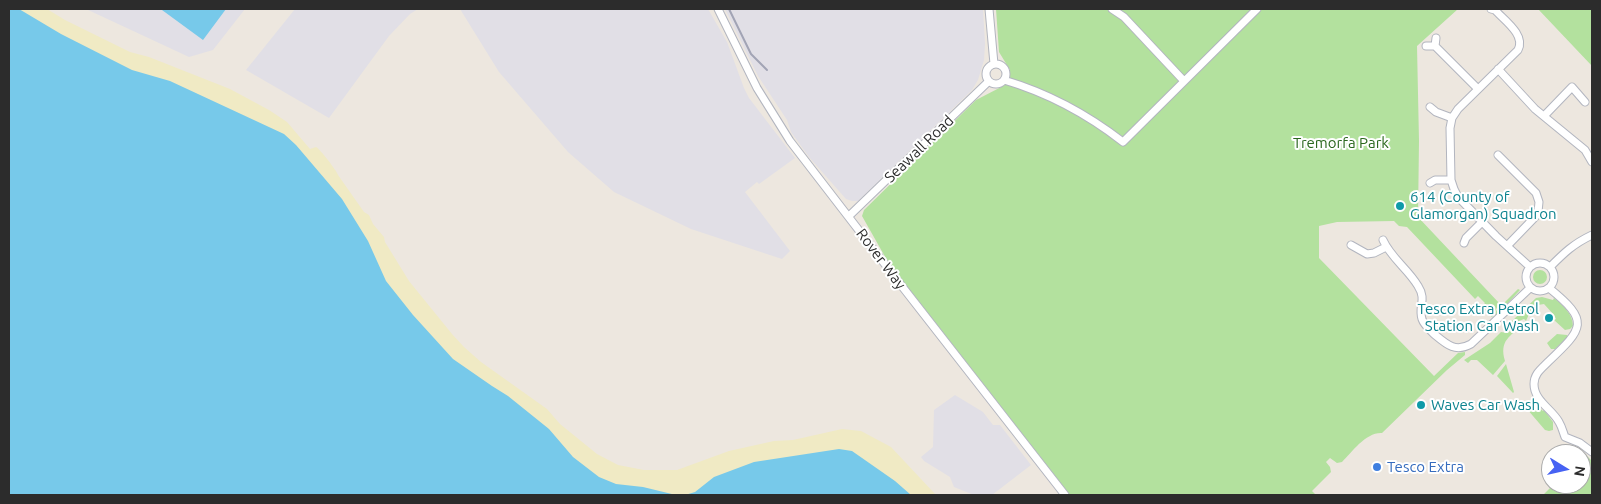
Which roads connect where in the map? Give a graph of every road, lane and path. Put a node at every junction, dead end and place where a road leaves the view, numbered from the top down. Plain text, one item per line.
1 (718, 9) edge
2 (990, 9) edge
3 (1112, 9) edge
4 (1257, 9) edge
5 (1489, 10) edge
6 (1426, 46) dead end
7 (994, 64) junction
8 (1498, 69) junction
9 (1004, 80) junction
10 (1184, 81) junction
11 (988, 82) junction
12 (1478, 89) junction
13 (1585, 102) dead end
14 (1430, 107) dead end
15 (1544, 116) junction
16 (1452, 118) junction
17 (1498, 155) dead end
18 (1592, 162) edge
19 (1451, 180) junction
20 (1430, 183) dead end
21 (849, 216) junction
22 (1482, 222) junction
23 (1592, 235) edge
24 (1464, 243) dead end
25 (1351, 245) dead end
26 (1507, 246) junction
27 (1530, 267) junction
28 (1550, 267) junction
29 (1530, 288) junction
30 (1549, 288) junction
31 (1592, 452) edge
32 (1065, 495) edge

1 - 21 street, Rover Way
2 - 7 street
3 - 10 street
4 - 10 street
5 - 8 street
6 - 12 street
7 - 9 street
7 - 11 street
8 - 12 street
8 - 15 street
9 - 10 street
9 - 11 street
11 - 21 street, Seawall Road
12 - 16 street
13 - 15 street
14 - 16 street
15 - 18 street
16 - 19 street
17 - 26 street
19 - 20 street
19 - 22 street
21 - 32 street, Rover Way
22 - 24 street
22 - 26 street
23 - 28 street
25 - 29 street
26 - 27 street
27 - 28 street
27 - 29 street
28 - 30 street
29 - 30 street
30 - 31 street

